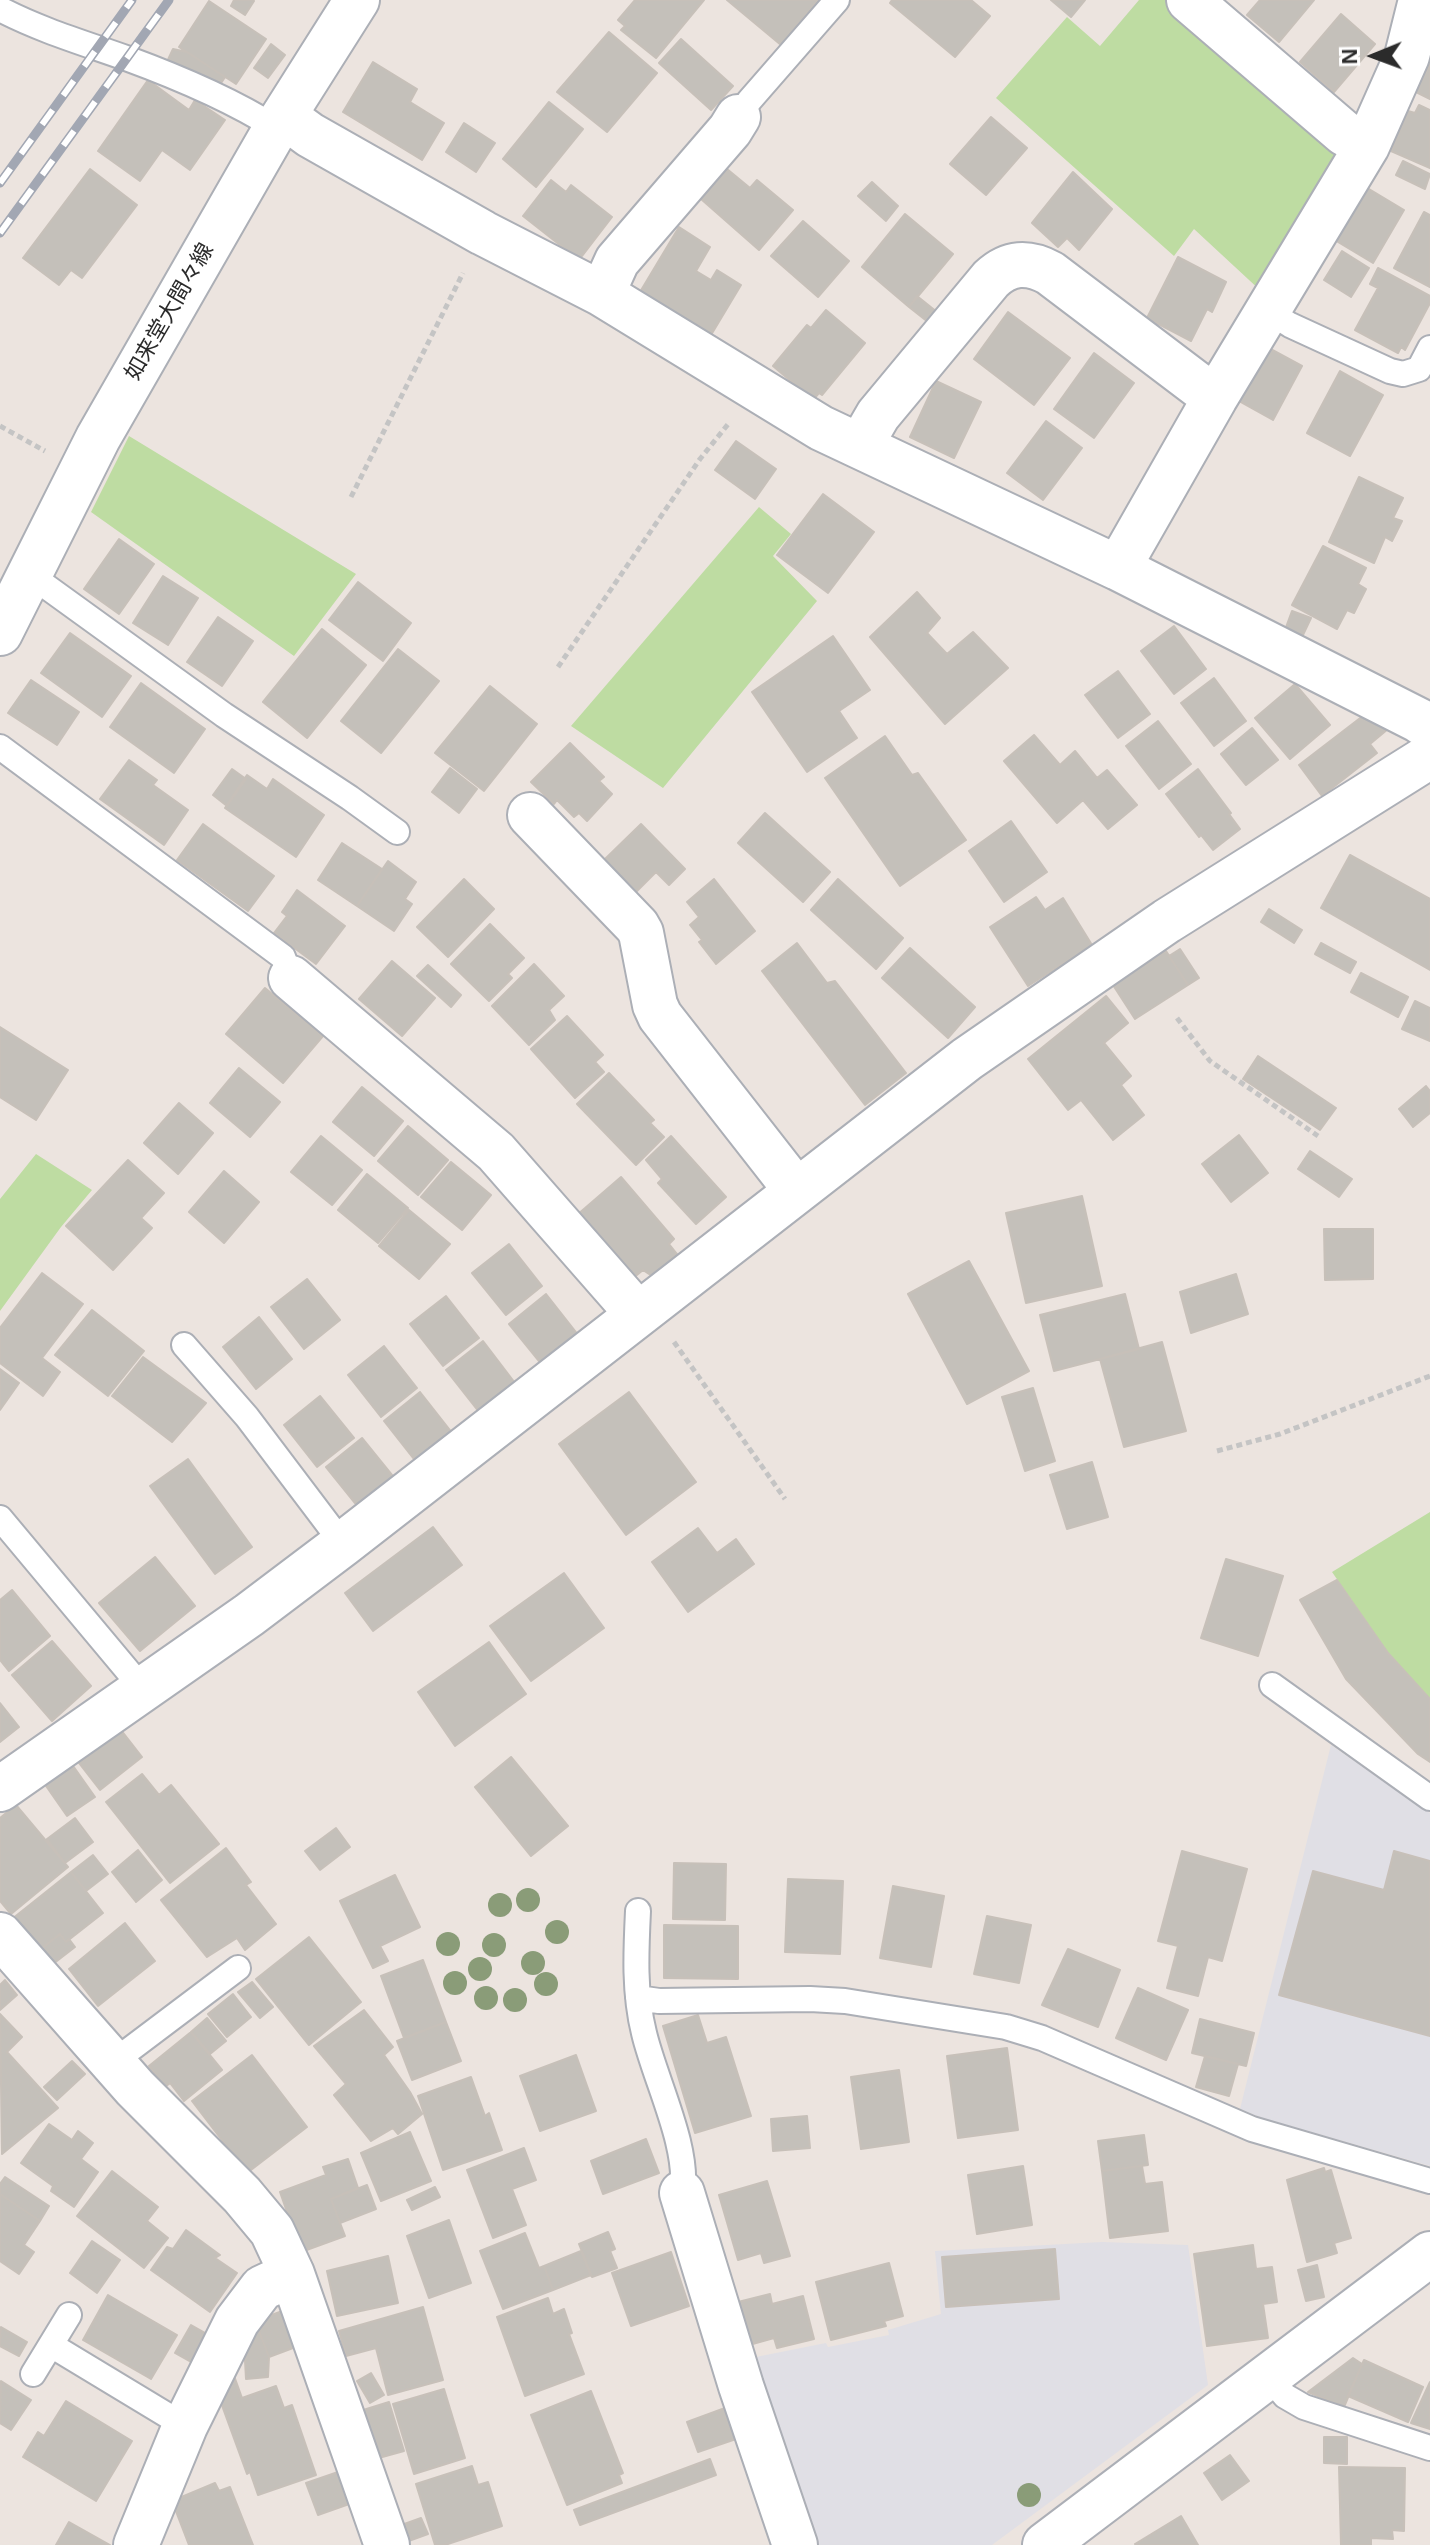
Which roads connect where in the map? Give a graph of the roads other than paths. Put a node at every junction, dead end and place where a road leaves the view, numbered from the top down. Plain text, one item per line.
1 (357, 0) edge
2 (837, 0) edge
3 (1189, 0) edge
4 (1421, 0) edge
5 (0, 9) edge
6 (738, 117) joint
7 (280, 122) junction
8 (1367, 146) junction
9 (602, 294) junction
10 (1268, 311) junction
11 (1430, 348) edge
12 (1215, 398) junction
13 (860, 446) junction
14 (1118, 568) junction
15 (29, 574) junction
16 (0, 633) edge
17 (1430, 728) edge
18 (0, 747) edge
19 (1430, 756) edge
20 (530, 815) dead end
21 (397, 832) dead end
22 (291, 978) joint
23 (796, 1190) junction
24 (643, 1309) junction
25 (184, 1345) dead end
26 (0, 1518) edge
27 (343, 1544) junction
28 (1272, 1685) dead end
29 (143, 1689) junction
30 (0, 1789) edge
31 (1430, 1798) edge
32 (638, 1911) dead end
33 (0, 1935) edge
34 (238, 1968) dead end
35 (638, 1998) junction
36 (112, 2063) junction
37 (1430, 2181) edge
38 (682, 2193) joint
39 (1430, 2254) edge
40 (292, 2274) junction
41 (69, 2315) dead end
42 (51, 2345) junction
43 (33, 2374) dead end
44 (1270, 2378) junction
45 (185, 2426) junction
46 (1430, 2448) edge
47 (136, 2545) edge
48 (387, 2545) edge
49 (795, 2545) edge
50 (1045, 2545) edge

1 - 7 street, 如来堂大間々線
2 - 6 lane
3 - 8 street
4 - 8 street
5 - 7 lane
6 - 9 street
7 - 9 street
7 - 15 street, 如来堂大間々線
8 - 10 street
9 - 13 street
10 - 11 lane
10 - 12 street
12 - 13 street
12 - 14 street
13 - 14 street
14 - 17 street
15 - 16 street, 如来堂大間々線
15 - 21 lane
18 - 22 lane
19 - 23 street
20 - 23 street
22 - 24 street
23 - 24 street
24 - 27 street
25 - 27 lane
26 - 29 lane
27 - 29 street
28 - 31 lane
29 - 30 street
32 - 35 lane
33 - 36 street
34 - 36 lane
35 - 37 lane
35 - 38 lane
36 - 40 street
38 - 49 street
39 - 44 street
40 - 45 street
40 - 48 street
41 - 42 lane
42 - 43 lane
42 - 45 lane
44 - 46 lane
44 - 50 street
45 - 47 street

